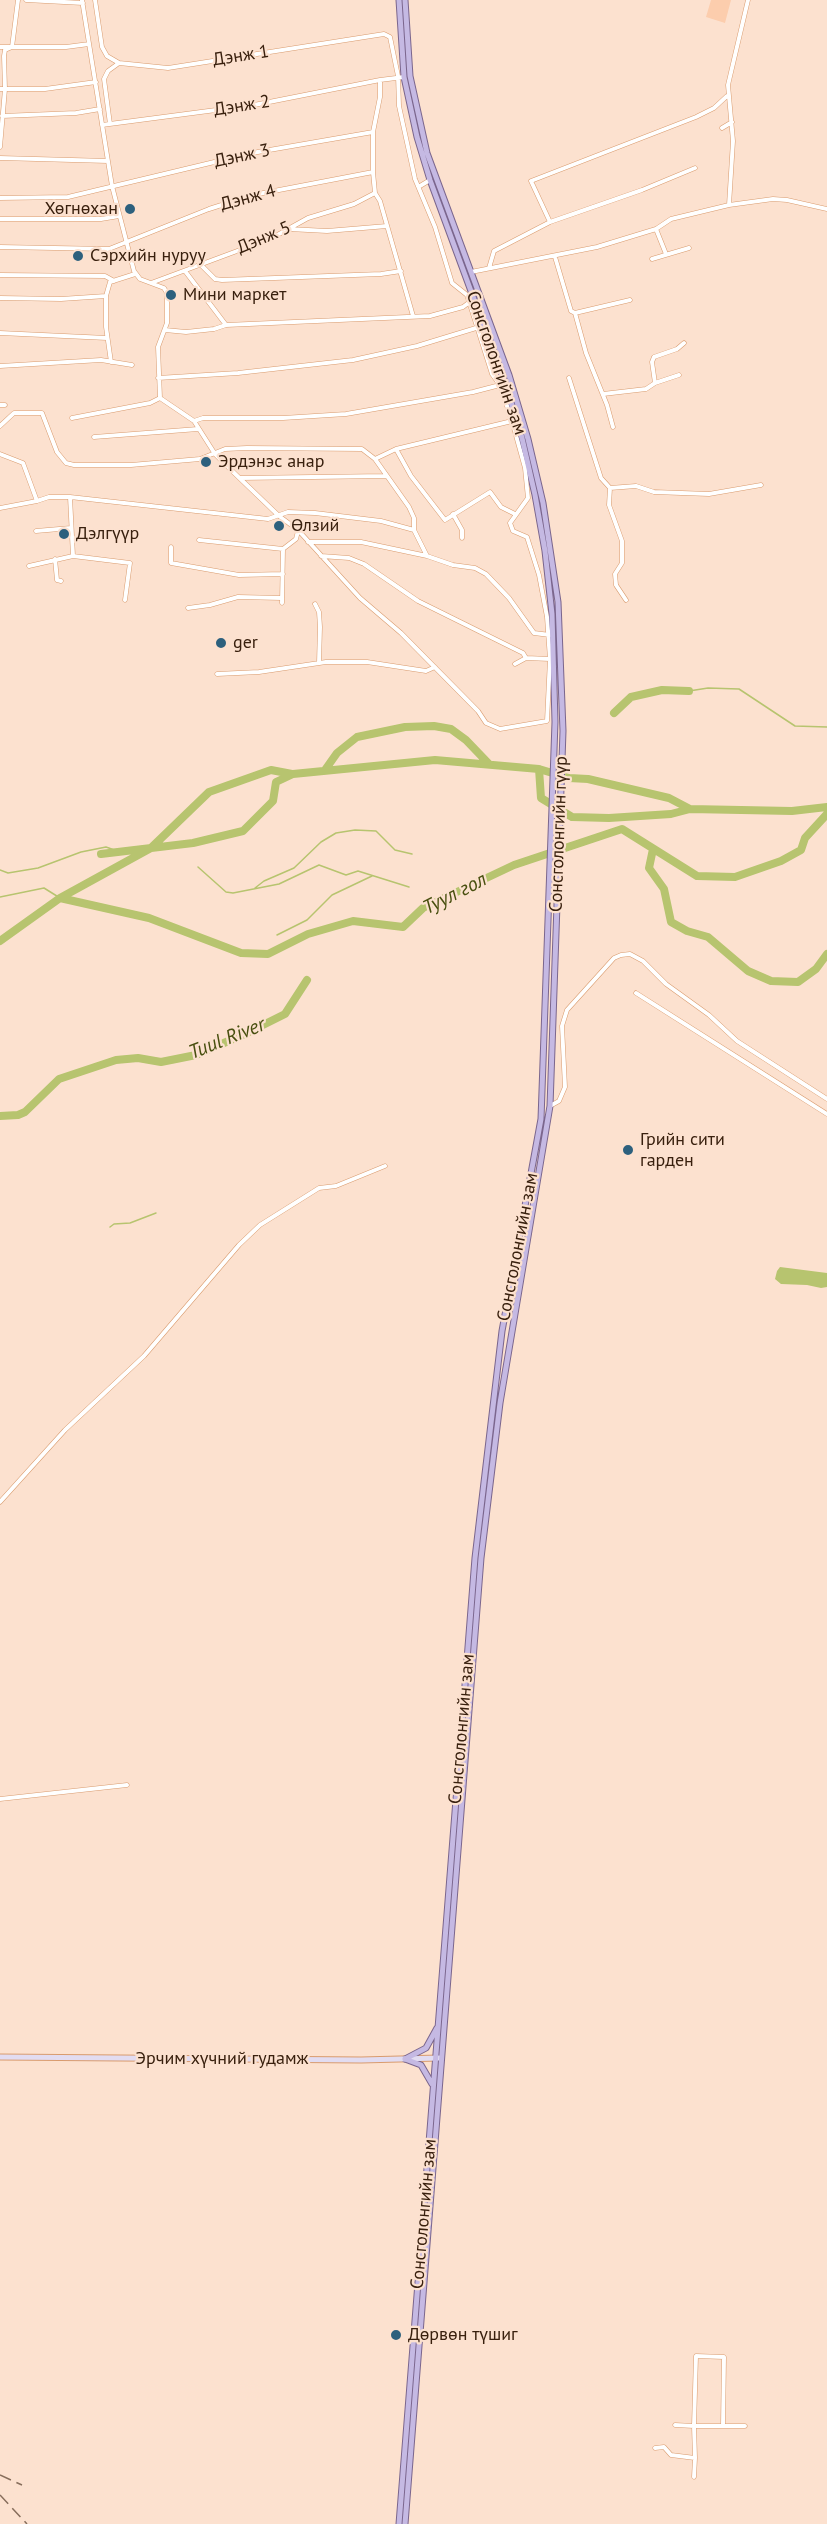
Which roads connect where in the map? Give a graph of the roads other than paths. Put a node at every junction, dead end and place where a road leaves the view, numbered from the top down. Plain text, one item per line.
1 (18, 0) edge
2 (26, 0) edge
3 (95, 0) edge
4 (399, 0) edge
5 (405, 0) edge
6 (748, 0) edge
7 (83, 1) edge
8 (89, 44) junction
9 (12, 47) junction
10 (0, 48) edge
11 (119, 63) junction
12 (401, 77) junction
13 (380, 80) junction
14 (96, 82) junction
15 (2, 89) edge
16 (727, 96) junction
17 (99, 109) junction
18 (1, 116) edge
19 (732, 122) junction
20 (110, 124) junction
21 (102, 125) junction
22 (722, 128) dead end
23 (373, 132) junction
24 (1, 138) edge
25 (0, 147) edge
26 (0, 158) edge
27 (108, 161) junction
28 (695, 168) dead end
29 (373, 172) junction
30 (430, 180) junction
31 (112, 186) junction
32 (420, 186) junction
33 (375, 193) junction
34 (0, 198) edge
35 (729, 205) junction
36 (827, 209) edge
37 (446, 215) junction
38 (119, 216) junction
39 (0, 219) edge
40 (550, 222) junction
41 (387, 226) junction
42 (288, 229) junction
43 (656, 229) junction
44 (127, 241) junction
45 (0, 247) edge
46 (689, 248) dead end
47 (666, 254) junction
48 (555, 257) junction
49 (652, 259) dead end
50 (200, 264) junction
51 (489, 268) junction
52 (185, 271) junction
53 (401, 271) junction
54 (471, 272) junction
55 (135, 274) junction
56 (0, 275) edge
57 (114, 281) junction
58 (151, 283) junction
59 (106, 296) junction
60 (0, 298) edge
61 (630, 300) dead end
62 (472, 301) junction
63 (575, 313) junction
64 (413, 316) junction
65 (226, 325) junction
66 (476, 327) junction
67 (165, 330) junction
68 (0, 333) edge
69 (107, 338) junction
70 (684, 343) dead end
71 (111, 363) junction
72 (132, 365) dead end
73 (0, 366) edge
74 (680, 375) dead end
75 (158, 378) junction
76 (569, 378) dead end
77 (655, 383) junction
78 (500, 385) junction
79 (603, 394) junction
80 (160, 398) junction
81 (72, 418) dead end
82 (512, 420) junction
83 (194, 421) junction
84 (0, 426) edge
85 (613, 427) dead end
86 (198, 429) junction
87 (94, 438) dead end
88 (396, 449) junction
89 (0, 454) edge
90 (216, 454) junction
91 (375, 459) junction
92 (527, 468) junction
93 (387, 476) junction
94 (240, 478) junction
95 (760, 485) dead end
96 (610, 488) junction
97 (70, 497) junction
98 (37, 501) junction
99 (0, 508) edge
100 (453, 514) junction
101 (515, 514) junction
102 (279, 516) junction
103 (71, 528) junction
104 (298, 530) junction
105 (414, 530) junction
106 (36, 531) dead end
107 (462, 538) dead end
108 (199, 540) dead end
109 (308, 542) junction
110 (171, 547) dead end
111 (283, 549) junction
112 (73, 556) junction
113 (321, 556) junction
114 (427, 556) junction
115 (54, 560) junction
116 (29, 566) dead end
117 (283, 574) junction
118 (539, 575) junction
119 (549, 575) junction
120 (61, 580) dead end
121 (125, 600) dead end
122 (627, 600) dead end
123 (315, 604) dead end
124 (188, 608) dead end
125 (552, 634) junction
126 (552, 656) junction
127 (526, 658) junction
128 (319, 663) junction
129 (515, 664) dead end
130 (435, 668) junction
131 (217, 674) dead end
132 (563, 731) joint
133 (555, 734) joint
134 (548, 938) joint
135 (555, 938) joint
136 (636, 993) dead end
137 (827, 1099) edge
138 (550, 1106) junction
139 (827, 1114) edge
140 (385, 1166) dead end
141 (0, 1502) edge
142 (126, 1785) dead end
143 (0, 1799) edge
144 (439, 2025) junction
145 (0, 2057) edge
146 (444, 2058) junction
147 (405, 2059) junction
148 (436, 2059) junction
149 (434, 2088) junction
150 (675, 2425) dead end
151 (694, 2426) junction
152 (723, 2426) junction
153 (746, 2426) dead end
154 (655, 2448) dead end
155 (694, 2458) junction
156 (694, 2477) dead end
157 (399, 2524) edge
158 (405, 2524) edge

1 - 9 street
2 - 7 street
3 - 11 street
4 - 12 main road, Сонсголонгийн зам
5 - 37 main road, Сонсголонгийн зам
6 - 16 street
7 - 8 street
8 - 9 street
8 - 14 street
9 - 10 street
9 - 15 street
11 - 12 street, Дэнж 1
11 - 20 street
12 - 13 street, Дэнж 2
12 - 30 main road, Сонсголонгийн зам
12 - 32 street
13 - 20 street, Дэнж 2
13 - 23 street
14 - 15 street
14 - 17 street
15 - 18 street
16 - 19 street
16 - 40 street
17 - 18 street
17 - 21 street
18 - 24 street
19 - 22 street
19 - 35 street
20 - 21 street, Дэнж 2
21 - 27 street
23 - 29 street
23 - 31 street, Дэнж 3
24 - 25 street
26 - 27 street
27 - 31 street
28 - 40 street
29 - 33 street
29 - 44 street, Дэнж 4
30 - 32 street
30 - 37 main road, Сонсголонгийн зам
31 - 34 street, Дэнж 3
31 - 38 street
32 - 62 street
33 - 41 street
33 - 42 street, Дэнж 5
35 - 36 street
35 - 43 street
37 - 54 main road, Сонсголонгийн зам
37 - 62 main road, Сонсголонгийн зам
38 - 39 street
38 - 44 street
40 - 51 street
41 - 42 street
41 - 53 street
42 - 50 street, Дэнж 5
43 - 47 street
43 - 48 street
44 - 45 street, Дэнж 4
44 - 55 street
46 - 47 street
47 - 49 street
48 - 51 street
48 - 63 street
50 - 52 street, Дэнж 5
50 - 53 street
51 - 54 street
52 - 58 street, Дэнж 5
52 - 65 street
53 - 64 street
54 - 132 main road, Сонсголонгийн зам
55 - 57 street
55 - 58 street
56 - 57 street
57 - 59 street
58 - 67 street
59 - 60 street
59 - 69 street
61 - 63 street
62 - 64 street
62 - 66 street
62 - 92 main road, Сонсголонгийн зам
63 - 79 street
64 - 65 street
65 - 67 street
66 - 75 street
66 - 78 street
67 - 75 street
68 - 69 street
69 - 71 street
70 - 77 street
71 - 72 street
71 - 73 street
74 - 77 street
75 - 80 street
76 - 96 street
77 - 79 street
78 - 82 street
78 - 83 street
79 - 85 street
80 - 81 street
80 - 83 street
82 - 88 street
82 - 92 street
83 - 86 street
84 - 90 street
86 - 87 street
86 - 90 street
88 - 91 street
88 - 100 street
89 - 98 street
90 - 91 street
90 - 94 street
91 - 93 street
92 - 101 street
92 - 119 main road, Сонсголонгийн зам
93 - 94 street
93 - 105 street
94 - 102 street
95 - 96 street
96 - 122 street
97 - 98 street
97 - 102 street
97 - 103 street
98 - 99 street
100 - 101 street
100 - 107 street
101 - 118 street
102 - 104 street
102 - 105 street
103 - 106 street
103 - 112 street
104 - 109 street
104 - 111 street
105 - 114 street
108 - 111 street
109 - 113 street
109 - 114 street
110 - 117 street
111 - 117 street
112 - 115 street
112 - 121 street
113 - 127 street
113 - 130 street
114 - 125 street
115 - 116 street
115 - 120 street
117 - 124 street
118 - 119 street
118 - 125 street
119 - 125 main road, Сонсголонгийн зам
123 - 128 street
125 - 126 main road, Сонсголонгийн зам
126 - 127 street
126 - 130 street
126 - 133 main road, Сонсголонгийн зам
127 - 129 street
128 - 130 street
128 - 131 street
132 - 135 main road, Сонсголонгийн гүүр
133 - 134 main road, Сонсголонгийн гүүр
134 - 144 main road, Сонсголонгийн зам
135 - 138 main road, Сонсголонгийн зам
136 - 139 street
137 - 138 street
138 - 146 main road, Сонсголонгийн зам
140 - 141 street
142 - 143 street
144 - 147 main road
144 - 148 main road, Сонсголонгийн зам
145 - 147 main road, Эрчим хүчний гудамж
146 - 148 main road, Эрчим хүчний гудамж
146 - 158 main road, Сонсголонгийн зам
147 - 148 main road, Эрчим хүчний гудамж
147 - 149 main road
148 - 149 main road, Сонсголонгийн зам
149 - 157 main road, Сонсголонгийн зам
150 - 151 street
151 - 152 street
151 - 152 street
151 - 155 street
152 - 153 street
154 - 155 street
155 - 156 street

